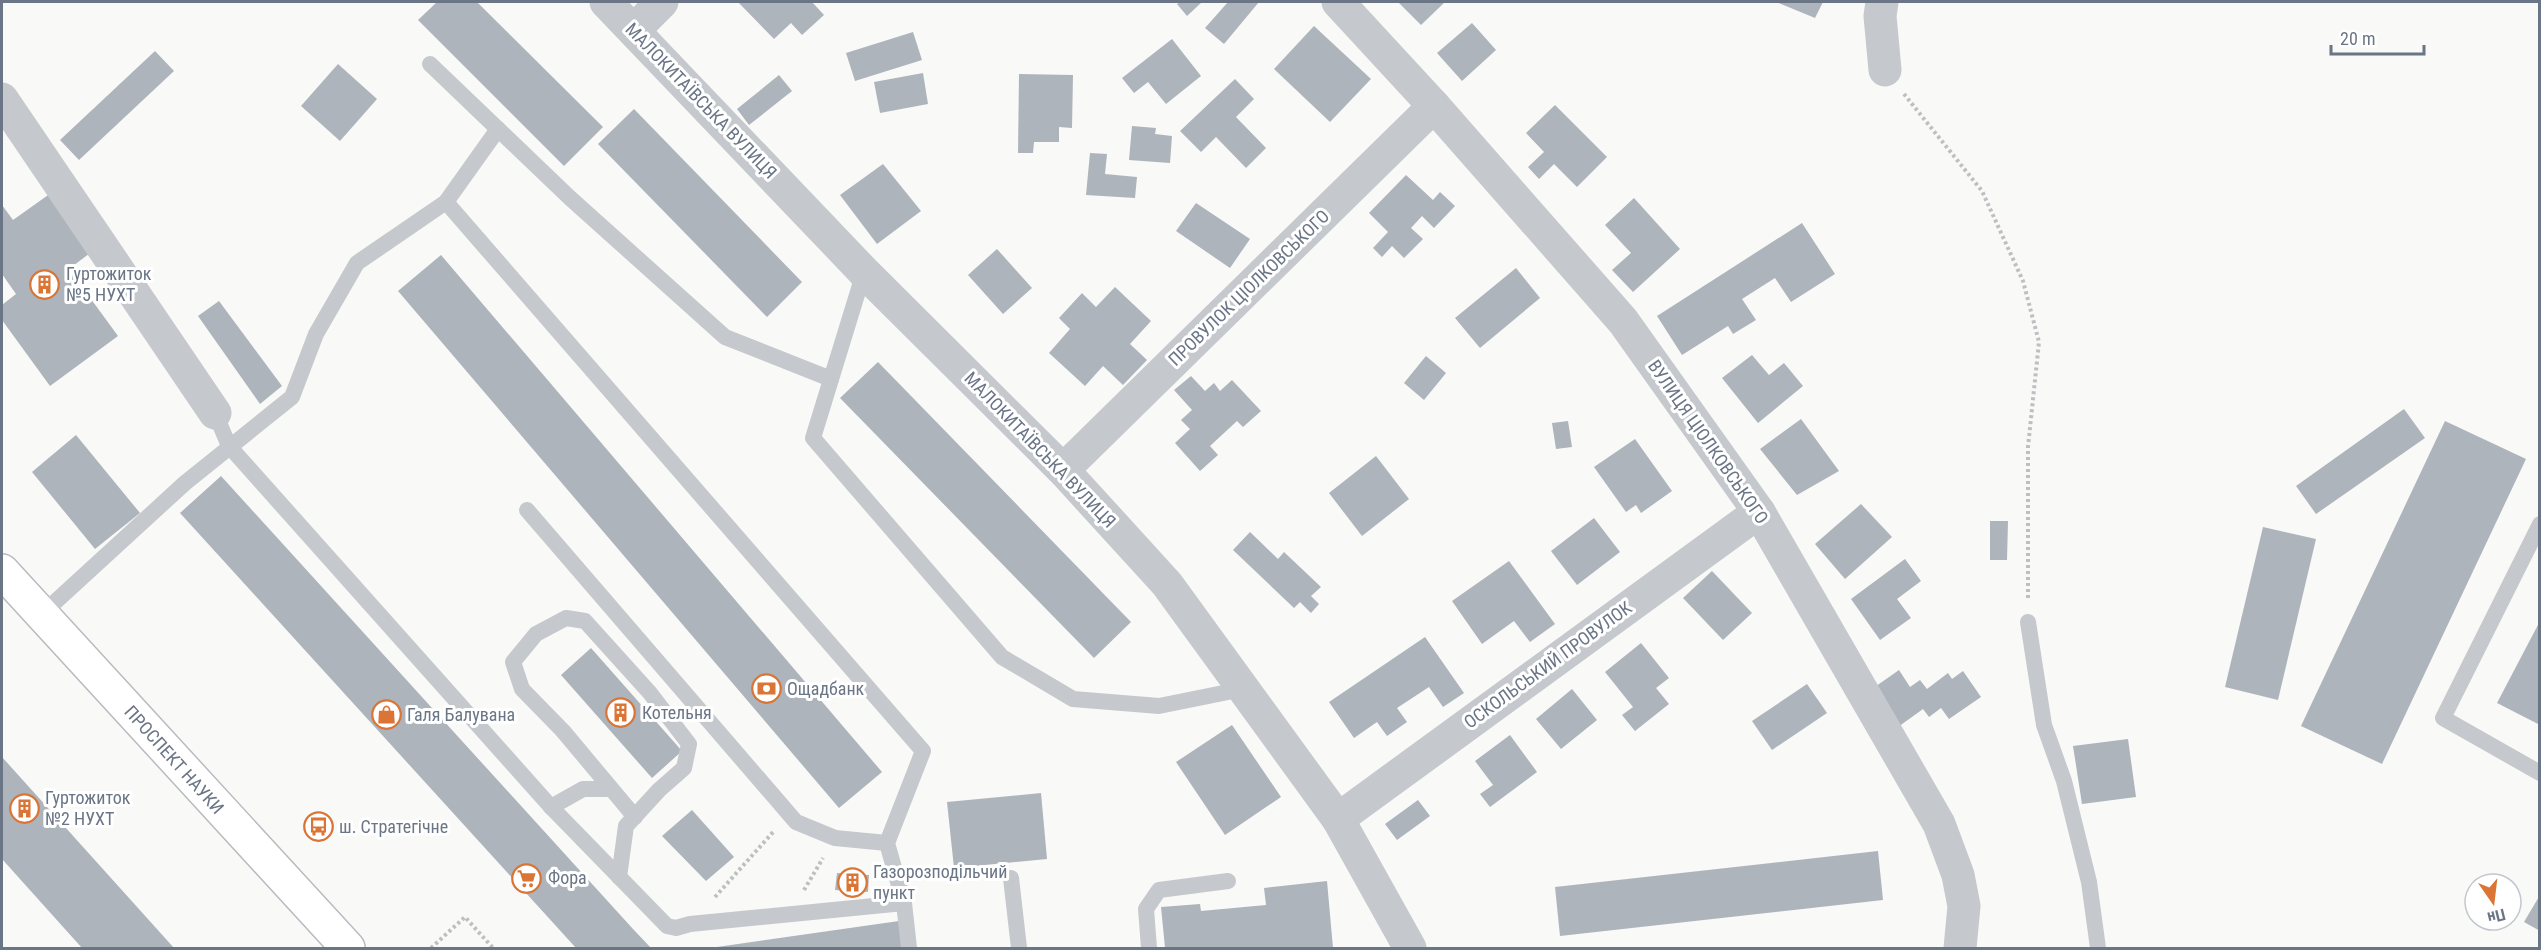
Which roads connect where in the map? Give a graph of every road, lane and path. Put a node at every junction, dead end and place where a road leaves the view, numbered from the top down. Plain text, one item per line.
1 (606, 2) edge
2 (662, 2) edge
3 (1338, 2) edge
4 (1882, 2) edge
5 (634, 30) junction
6 (430, 64) dead end
7 (1885, 70) joint
8 (2, 99) edge
9 (1434, 106) junction
10 (498, 129) junction
11 (446, 202) junction
12 (864, 272) junction
13 (831, 379) junction
14 (215, 414) joint
15 (229, 446) junction
16 (1063, 470) junction
17 (526, 510) dead end
18 (1759, 512) junction
19 (2540, 524) edge
20 (2, 571) edge
21 (42, 614) junction
22 (2028, 622) joint
23 (1243, 689) junction
24 (2540, 773) edge
25 (609, 789) junction
26 (551, 807) junction
27 (789, 814) junction
28 (635, 817) junction
29 (1338, 819) junction
30 (835, 838) junction
31 (888, 843) junction
32 (620, 877) junction
33 (1011, 878) dead end
34 (1228, 881) dead end
35 (904, 903) junction
36 (789, 914) junction
37 (690, 924) junction
38 (348, 948) edge
39 (431, 948) edge
40 (492, 948) edge
41 (909, 948) edge
42 (1019, 948) edge
43 (1149, 948) edge
44 (1410, 948) edge
45 (1960, 948) edge
46 (2098, 948) edge

1 - 5 street, МАЛОКИТАЇВСЬКА ВУЛИЦЯ
2 - 5 street
3 - 9 street, ВУЛИЦЯ ЦІОЛКОВСЬКОГО
4 - 7 street
5 - 12 street, МАЛОКИТАЇВСЬКА ВУЛИЦЯ
6 - 10 lane
7 - 22 path
8 - 14 street
9 - 16 street, ПРОВУЛОК ЦІОЛКОВСЬКОГО
9 - 18 street, ВУЛИЦЯ ЦІОЛКОВСЬКОГО
10 - 11 lane
10 - 13 lane
11 - 15 lane
11 - 31 lane
12 - 13 lane
12 - 16 street, МАЛОКИТАЇВСЬКА ВУЛИЦЯ
13 - 23 lane
14 - 15 lane
15 - 21 lane
15 - 26 lane
16 - 23 street, МАЛОКИТАЇВСЬКА ВУЛИЦЯ
17 - 27 lane
18 - 29 street, ОСКОЛЬСЬКИЙ ПРОВУЛОК
18 - 45 street, ВУЛИЦЯ ЦІОЛКОВСЬКОГО
19 - 24 lane
20 - 21 main road, ПРОСПЕКТ НАУКИ
21 - 38 main road, ПРОСПЕКТ НАУКИ
22 - 46 lane
23 - 29 street, МАЛОКИТАЇВСЬКА ВУЛИЦЯ
25 - 26 lane
25 - 28 lane
25 - 28 lane
26 - 32 lane
27 - 30 lane
27 - 37 path
28 - 32 lane
29 - 44 street, МАЛОКИТАЇВСЬКА ВУЛИЦЯ
30 - 31 lane
30 - 36 path
31 - 35 lane
32 - 37 lane
33 - 42 lane
34 - 43 lane
35 - 36 lane
35 - 41 lane
36 - 37 lane
39 - 40 path

